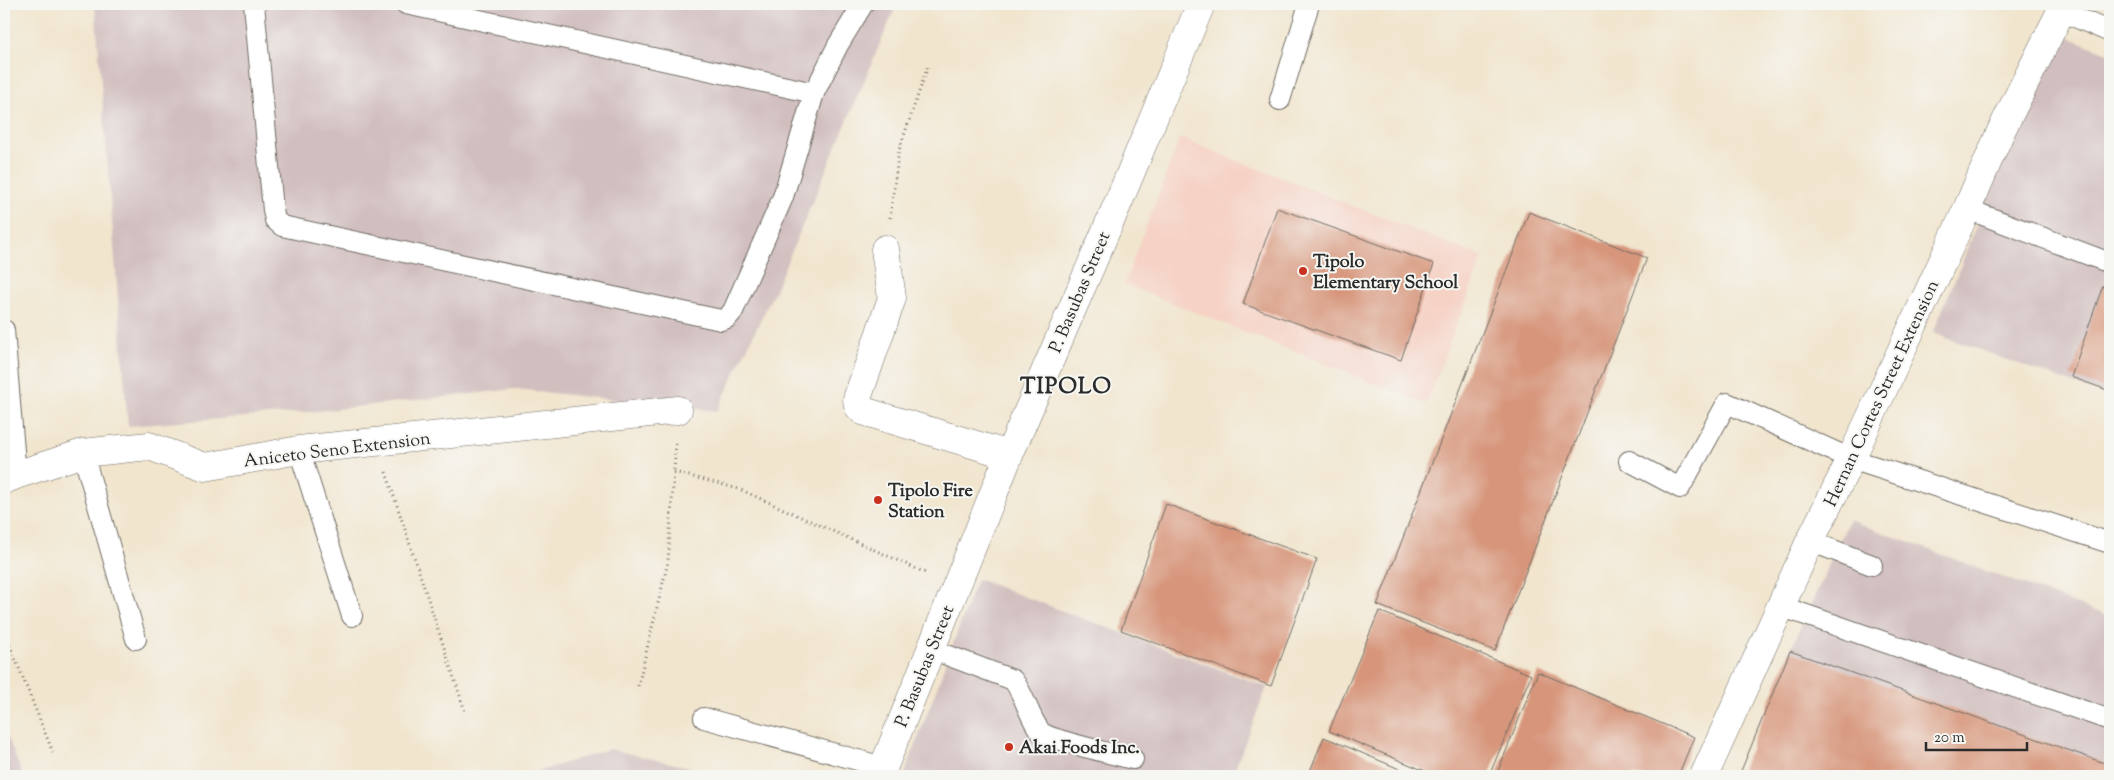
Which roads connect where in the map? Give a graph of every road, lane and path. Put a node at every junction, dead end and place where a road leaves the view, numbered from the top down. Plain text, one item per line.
1 (254, 4) edge
2 (406, 4) edge
3 (863, 4) edge
4 (1200, 4) edge
5 (1310, 4) edge
6 (2058, 6) edge
7 (2110, 32) edge
8 (928, 66) dead end
9 (814, 93) junction
10 (1280, 100) dead end
11 (1967, 209) junction
12 (885, 250) joint
13 (2110, 263) edge
14 (4, 330) edge
15 (678, 410) joint
16 (376, 443) junction
17 (299, 450) junction
18 (83, 453) junction
19 (1008, 455) junction
20 (1851, 459) junction
21 (1629, 460) dead end
22 (674, 472) junction
23 (10, 478) edge
24 (1810, 541) junction
25 (2110, 543) edge
26 (1872, 565) dead end
27 (956, 587) junction
28 (1780, 606) junction
29 (352, 616) dead end
30 (4, 631) edge
31 (136, 639) dead end
32 (931, 649) junction
33 (638, 686) dead end
34 (466, 714) dead end
35 (704, 718) dead end
36 (2110, 720) edge
37 (54, 755) dead end
38 (1132, 759) dead end
39 (882, 772) edge
40 (1704, 776) edge

1 - 9 lane
2 - 9 lane
3 - 9 lane
4 - 19 street, P. Basubas Street
5 - 10 lane
6 - 7 lane
6 - 11 street, Hernan Cortes Street Extension
8 - 12 path
11 - 13 lane
11 - 20 street, Hernan Cortes Street Extension
12 - 19 street
14 - 23 lane
15 - 16 street, Aniceto Seno Extension
15 - 22 path
16 - 17 street, Aniceto Seno Extension
16 - 34 path
17 - 18 street, Aniceto Seno Extension
17 - 29 lane
18 - 23 street, Aniceto Seno Extension
18 - 31 lane
19 - 27 street, P. Basubas Street
20 - 21 lane
20 - 24 street, Hernan Cortes Street Extension
20 - 25 lane
22 - 27 path
22 - 33 path
24 - 26 lane
24 - 28 street, Hernan Cortes Street Extension
27 - 32 street, P. Basubas Street
28 - 36 lane
28 - 40 street, Hernan Cortes Street Extension
30 - 37 path
32 - 38 lane
32 - 39 street, P. Basubas Street
35 - 39 lane

